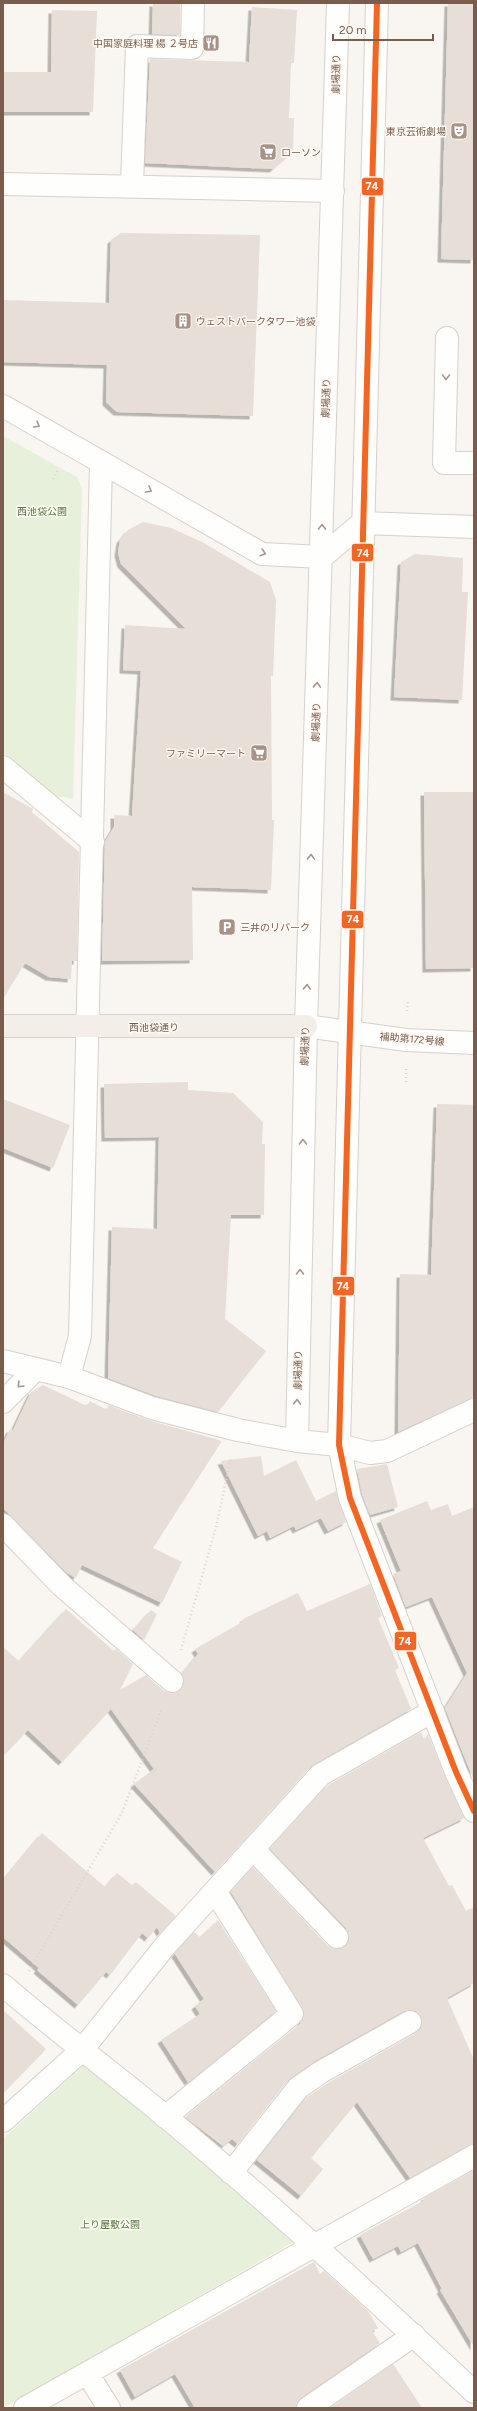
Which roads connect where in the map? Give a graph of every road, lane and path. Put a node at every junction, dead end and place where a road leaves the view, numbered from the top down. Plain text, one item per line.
1 (193, 3) edge
2 (338, 3) edge
3 (377, 3) edge
4 (3, 184) edge
5 (132, 185) junction
6 (333, 191) junction
7 (447, 338) dead end
8 (3, 406) edge
9 (101, 463) junction
10 (474, 463) edge
11 (362, 523) junction
12 (474, 527) edge
13 (322, 557) junction
14 (3, 767) edge
15 (93, 842) junction
16 (3, 1026) edge
17 (306, 1026) junction
18 (87, 1028) junction
19 (350, 1032) junction
20 (474, 1043) edge
21 (3, 1361) edge
22 (36, 1369) junction
23 (69, 1377) junction
24 (3, 1402) edge
25 (474, 1410) edge
26 (238, 1430) junction
27 (297, 1441) junction
28 (339, 1445) junction
29 (3, 1525) edge
30 (172, 1681) junction
31 (432, 1711) junction
32 (465, 1769) edge
33 (474, 1811) edge
34 (253, 1849) junction
35 (215, 1891) junction
36 (337, 1937) dead end
37 (9, 1990) edge
38 (410, 2022) dead end
39 (82, 2050) junction
40 (165, 2117) junction
41 (3, 2121) edge
42 (474, 2156) edge
43 (230, 2173) junction
44 (314, 2245) junction
45 (414, 2335) junction
46 (87, 2372) junction
47 (474, 2392) edge
48 (25, 2408) edge
49 (109, 2408) edge
50 (308, 2408) edge

1 - 5 street
2 - 6 street, 劇場通り
3 - 11 street
4 - 5 street
5 - 6 street
13 -> 6 street, 劇場通り
7 -> 10 street
8 -> 9 street
9 -> 13 street
9 - 15 street
11 - 12 street
11 - 13 street
11 - 19 street
17 -> 13 street, 劇場通り
14 - 15 street
15 - 18 street
16 - 18 main road, 西池袋通り
17 - 18 main road, 西池袋通り
17 - 19 street, 補助第172号線
27 -> 17 street, 劇場通り
18 - 23 street
19 - 20 street, 補助第172号線
19 - 28 street
21 - 22 street
22 - 23 street
22 -> 24 street
23 - 26 street
25 - 28 street
26 - 27 street
26 - 30 path
27 - 28 street
28 - 31 street
29 - 30 street
30 - 37 path
31 - 32 street
31 - 34 street
32 - 33 street
34 - 35 street
34 - 36 street
35 - 39 street
35 - 40 street
37 - 39 street
38 - 43 street
39 - 40 street
39 - 41 street
40 - 43 street
42 - 44 street
43 - 44 street
44 - 45 street
44 - 46 street
45 - 47 street
45 - 50 street
46 - 48 street
46 - 49 street

